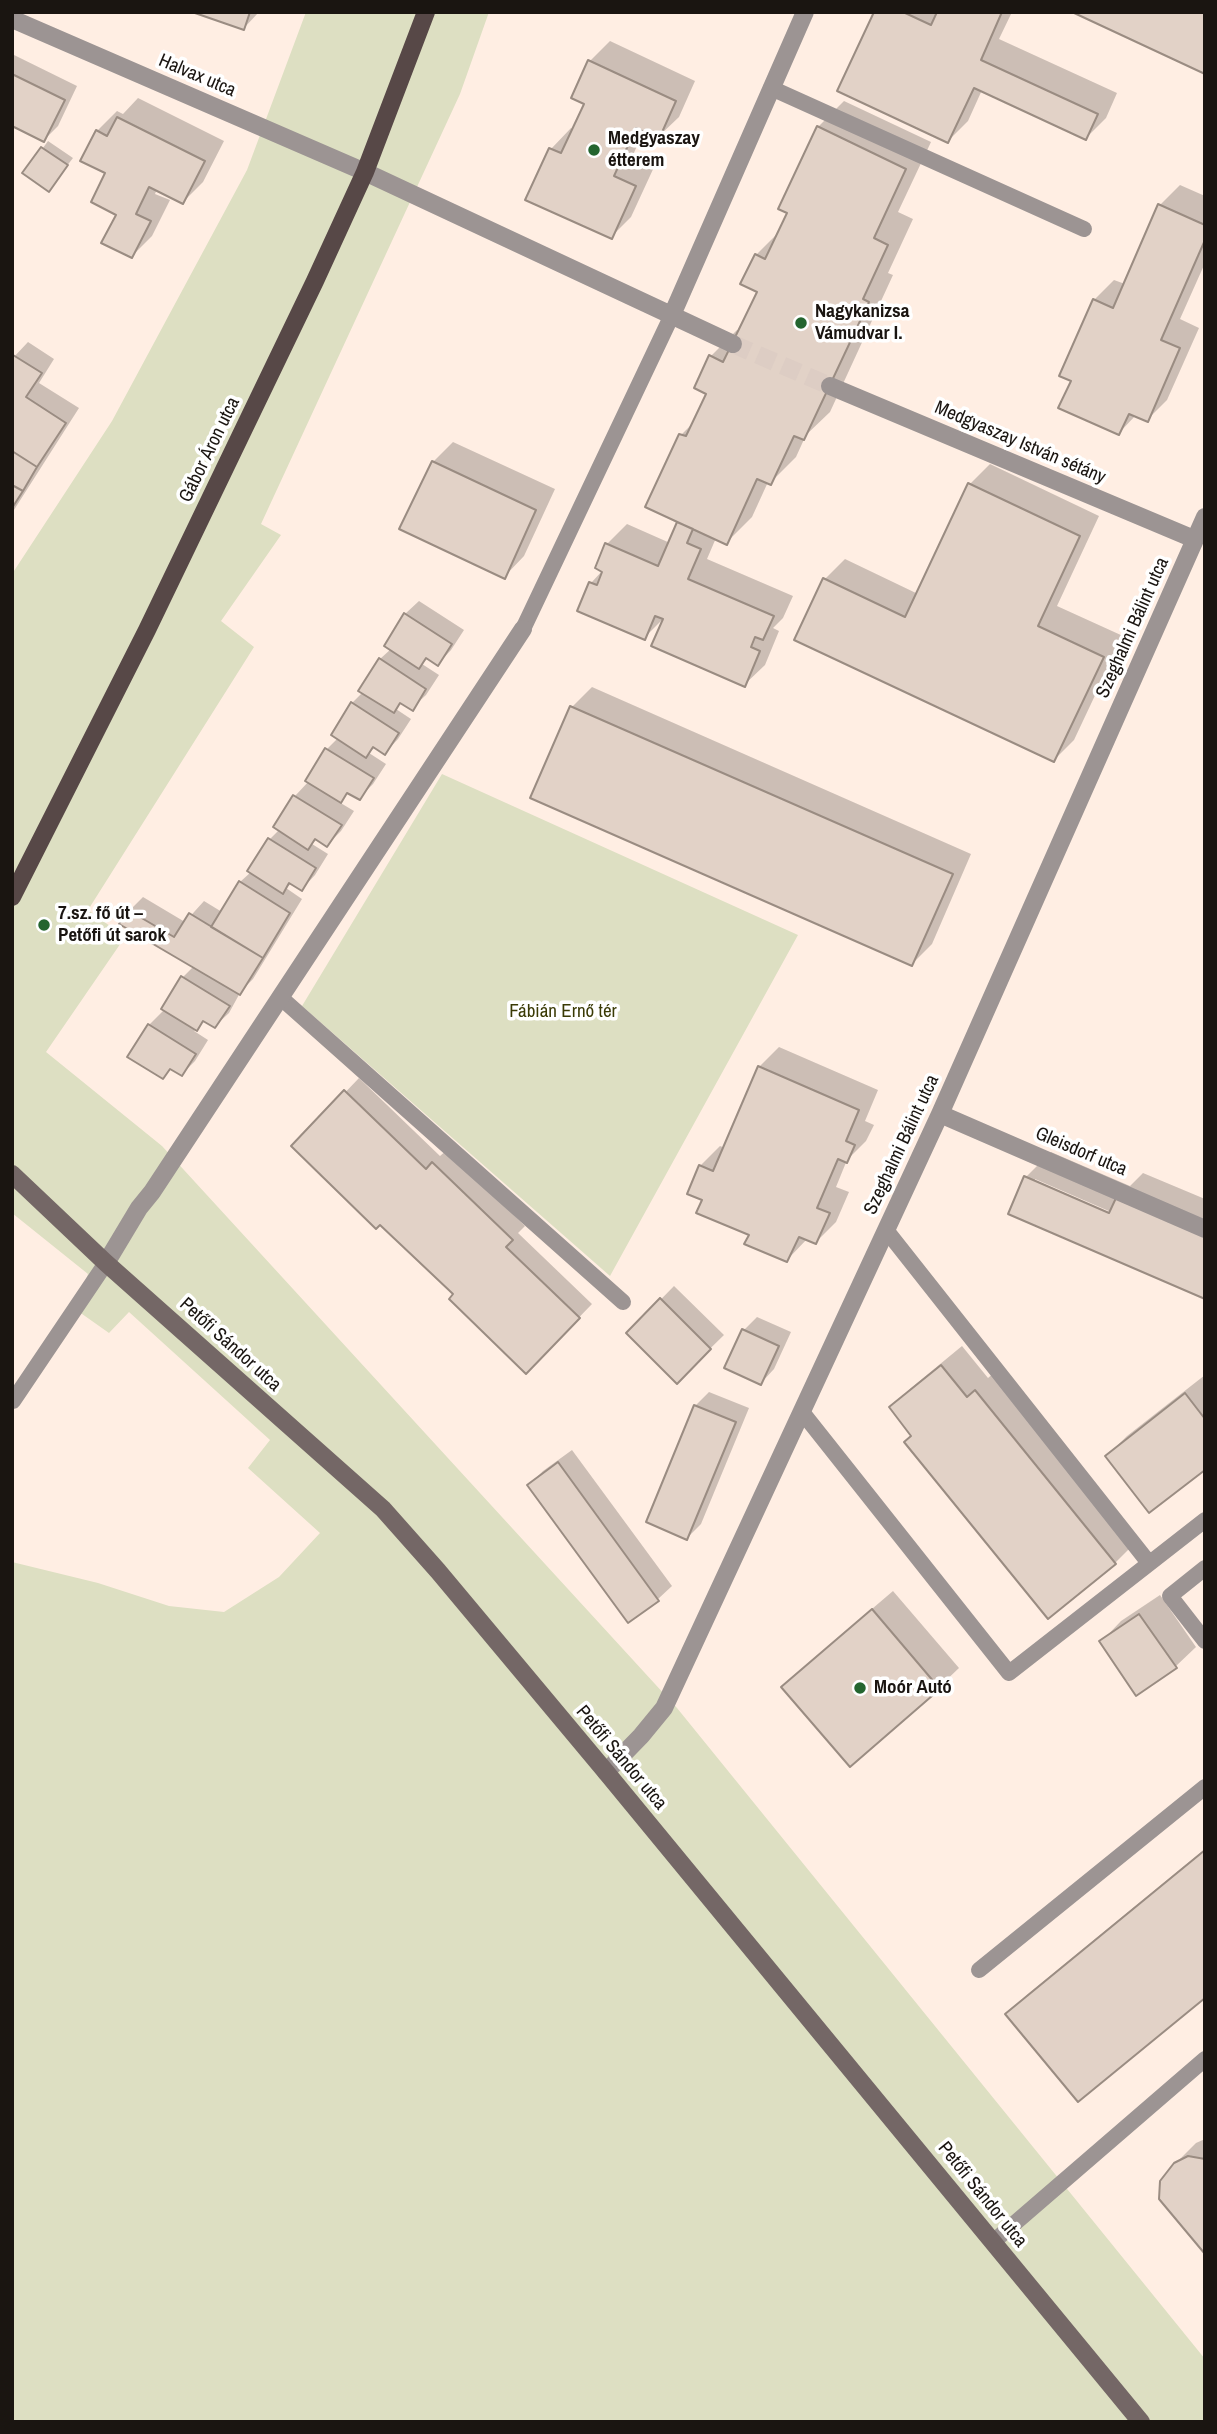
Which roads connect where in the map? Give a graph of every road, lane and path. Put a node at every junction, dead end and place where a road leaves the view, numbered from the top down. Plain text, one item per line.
1 (426, 12) edge
2 (805, 12) edge
3 (12, 19) edge
4 (771, 88) junction
5 (365, 172) junction
6 (1084, 229) dead end
7 (672, 315) junction
8 (733, 344) tunnel mouth
9 (830, 386) tunnel mouth
10 (1205, 517) edge
11 (1194, 539) junction
12 (523, 629) joint
13 (12, 897) edge
14 (279, 998) junction
15 (940, 1114) junction
16 (12, 1175) edge
17 (1205, 1229) edge
18 (886, 1230) junction
19 (106, 1263) junction
20 (623, 1301) dead end
21 (13, 1401) edge
22 (802, 1412) junction
23 (1205, 1520) edge
24 (1149, 1563) junction
25 (1205, 1568) edge
26 (1205, 1641) edge
27 (606, 1772) junction
28 (1205, 1787) edge
29 (979, 1970) dead end
30 (1205, 2059) edge
31 (993, 2242) junction
32 (1141, 2422) edge

1 - 5 main road, Gábor Áron utca
2 - 4 street
3 - 5 street, Halvax utca
4 - 6 lane
4 - 7 street
5 - 7 street, Halvax utca
5 - 13 main road, Gábor Áron utca
7 - 8 street
7 - 12 lane
9 - 11 street, Medgyaszay István sétány
10 - 11 street, Szeghalmi Bálint utca
11 - 15 street, Szeghalmi Bálint utca
12 - 14 street
14 - 19 street
14 - 20 lane
15 - 17 street, Gleisdorf utca
15 - 18 street, Szeghalmi Bálint utca
16 - 19 main road, Petőfi Sándor utca
18 - 22 street, Szeghalmi Bálint utca
18 - 24 lane
19 - 21 lane
19 - 27 main road, Petőfi Sándor utca
22 - 24 lane
22 - 27 street, Szeghalmi Bálint utca
23 - 24 lane
25 - 26 lane
27 - 31 main road, Petőfi Sándor utca
28 - 29 lane
30 - 31 lane
31 - 32 main road, Petőfi Sándor utca

